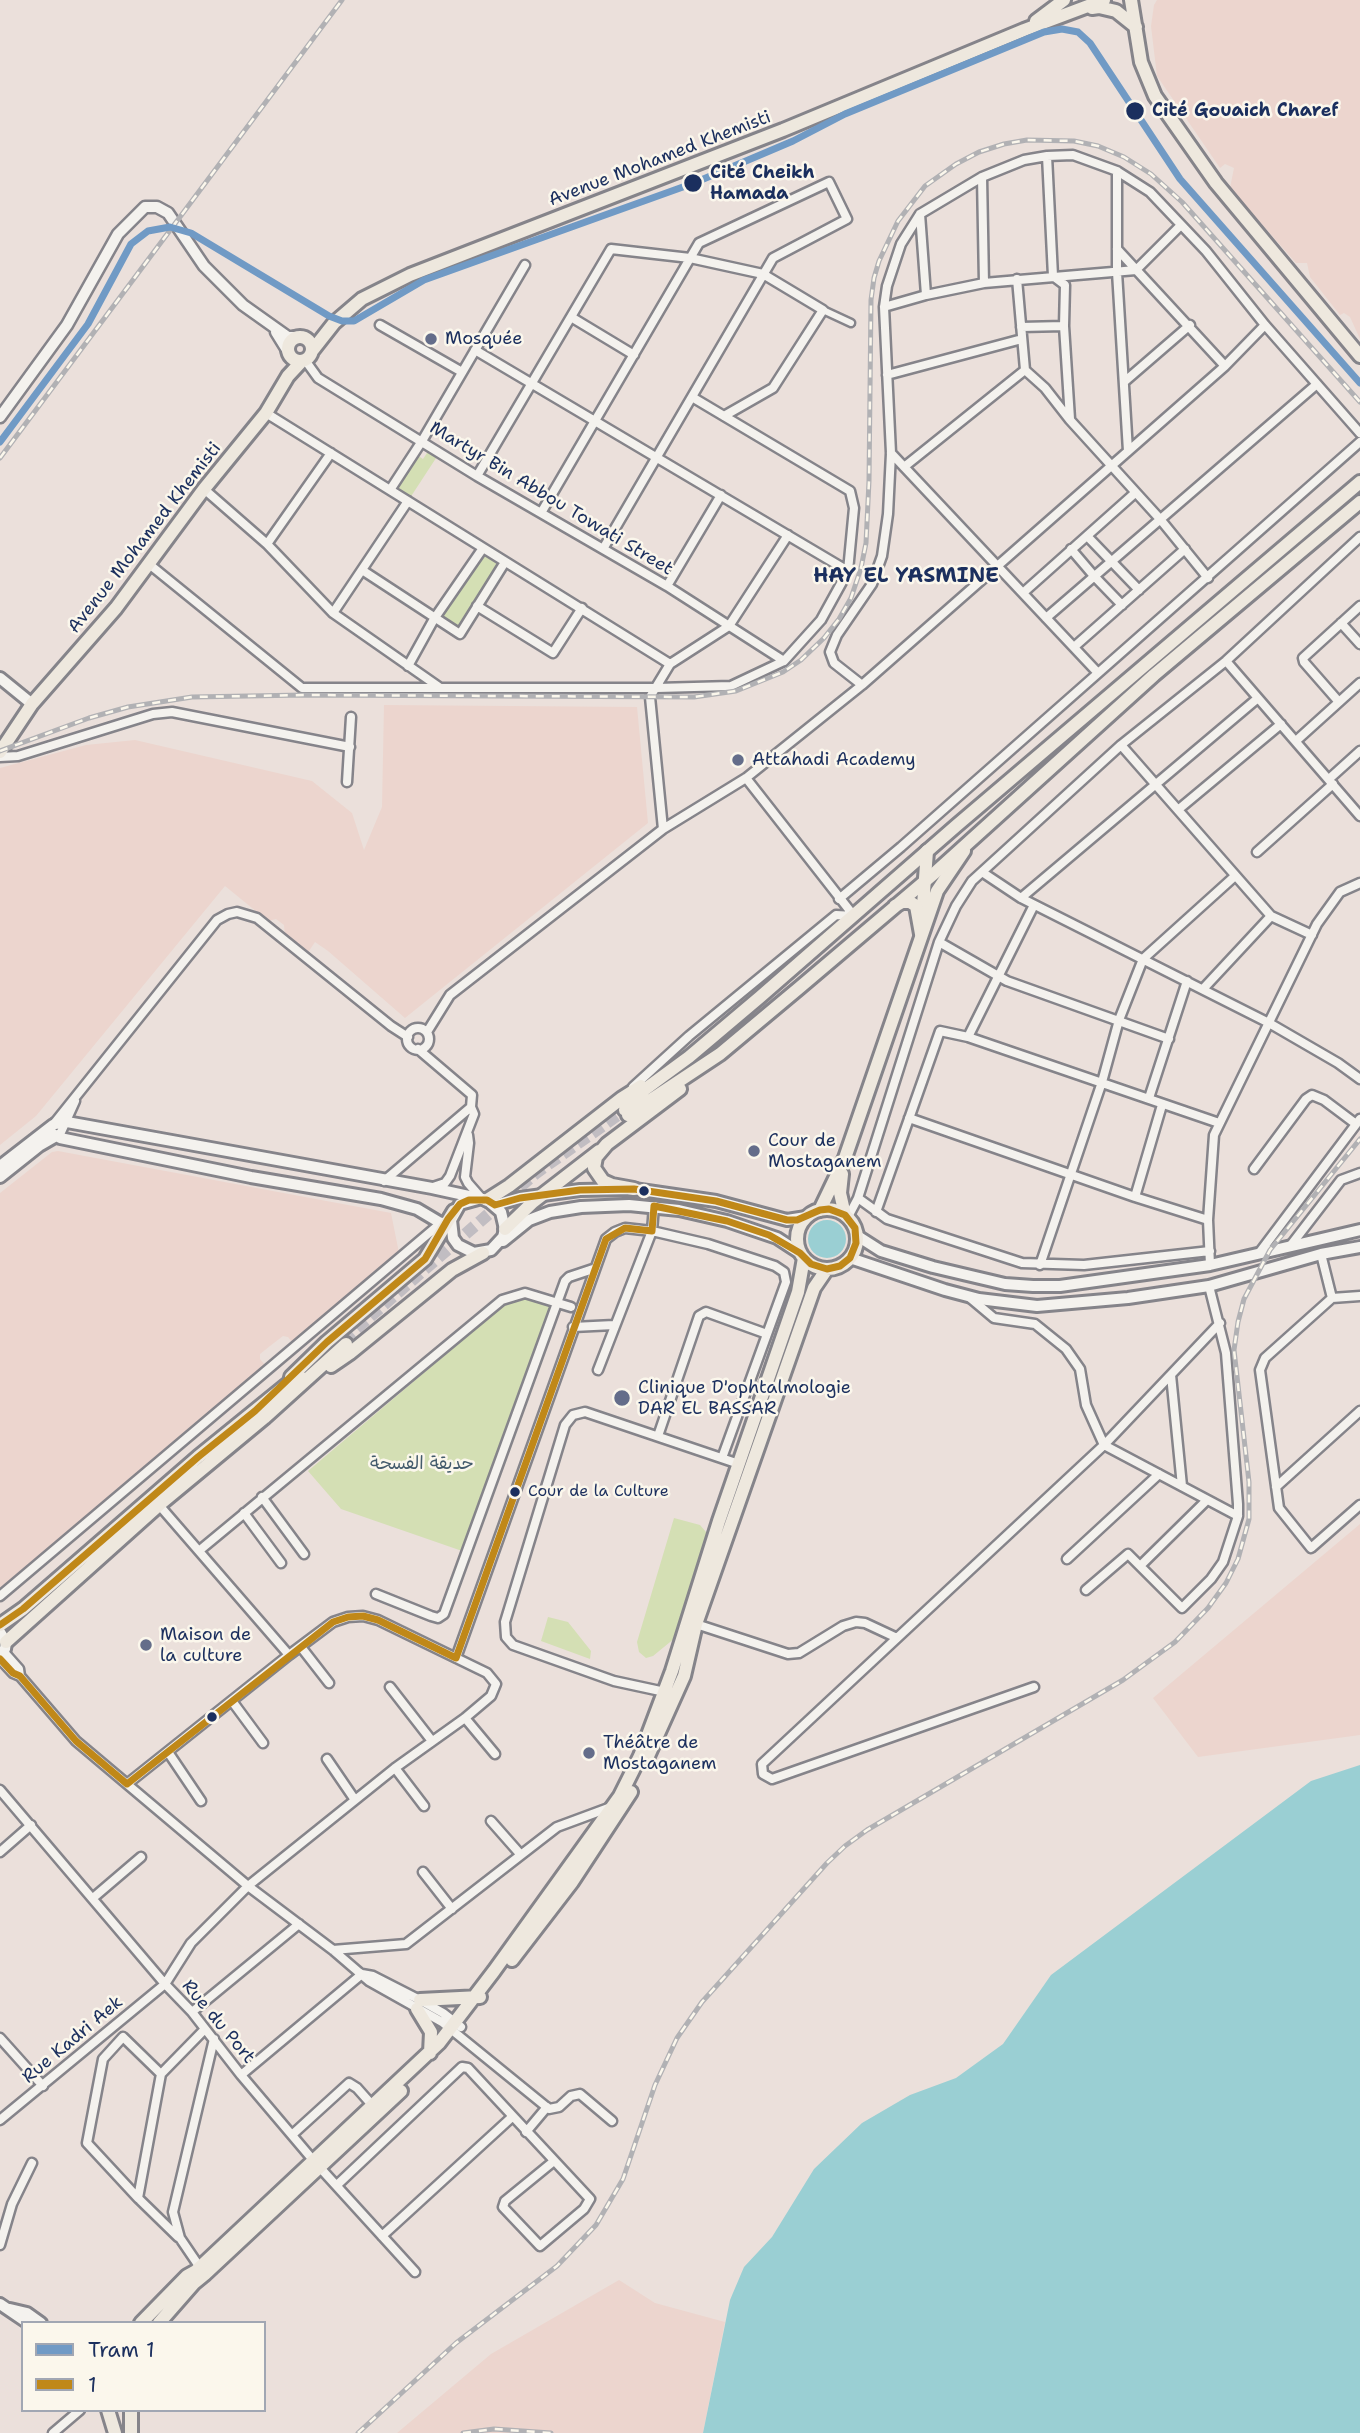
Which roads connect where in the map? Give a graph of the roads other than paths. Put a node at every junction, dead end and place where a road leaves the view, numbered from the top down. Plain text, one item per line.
1 (1064, 0) edge
2 (1104, 0) edge
3 (1131, 0) edge
4 (1081, 10) junction
5 (1136, 27) junction
6 (1024, 30) junction
7 (1047, 156) junction
8 (1117, 171) junction
9 (982, 177) junction
10 (920, 214) junction
11 (1181, 225) junction
12 (1117, 249) junction
13 (690, 258) junction
14 (525, 265) dead end
15 (1136, 270) junction
16 (1117, 272) junction
17 (763, 274) junction
18 (1053, 276) junction
19 (1017, 279) junction
20 (984, 283) junction
21 (926, 295) junction
22 (884, 307) junction
23 (823, 310) junction
24 (571, 317) junction
25 (851, 323) dead end
26 (380, 325) dead end
27 (1265, 325) junction
28 (271, 326) junction
29 (1064, 326) junction
30 (1190, 326) junction
31 (1021, 327) junction
32 (1022, 339) junction
33 (475, 350) junction
34 (301, 351) junction
35 (634, 355) junction
36 (1360, 356) edge
37 (1225, 366) junction
38 (1025, 370) junction
39 (463, 372) junction
40 (887, 375) junction
41 (532, 382) junction
42 (1124, 382) junction
43 (1317, 384) junction
44 (692, 397) junction
45 (266, 413) junction
46 (724, 416) junction
47 (0, 417) edge
48 (596, 420) junction
49 (1070, 420) junction
50 (1360, 433) edge
51 (422, 441) junction
52 (1360, 442) edge
53 (1128, 451) junction
54 (331, 453) junction
55 (891, 453) junction
56 (657, 457) junction
57 (1112, 465) junction
58 (904, 467) junction
59 (477, 476) junction
60 (1360, 482) edge
61 (204, 489) junction
62 (390, 490) junction
63 (1135, 493) junction
64 (721, 495) junction
65 (408, 501) junction
66 (1360, 502) edge
67 (541, 513) junction
68 (1160, 519) junction
69 (789, 535) junction
70 (1088, 537) junction
71 (1360, 537) edge
72 (267, 544) junction
73 (483, 548) junction
74 (603, 549) junction
75 (1072, 549) junction
76 (1185, 549) junction
77 (505, 562) junction
78 (1111, 562) junction
79 (149, 564) junction
80 (997, 566) junction
81 (362, 570) junction
82 (848, 571) junction
83 (1094, 576) junction
84 (1208, 578) junction
85 (667, 586) junction
86 (1139, 590) junction
87 (1024, 592) junction
88 (1122, 605) junction
89 (477, 606) junction
90 (1360, 606) edge
91 (582, 608) junction
92 (332, 613) junction
93 (1045, 618) junction
94 (435, 619) junction
95 (1340, 623) junction
96 (729, 625) junction
97 (1360, 644) edge
98 (1074, 647) junction
99 (784, 661) junction
100 (1226, 661) junction
101 (670, 664) junction
102 (408, 666) junction
103 (1098, 673) junction
104 (0, 678) edge
105 (1360, 683) edge
106 (862, 685) junction
107 (439, 687) junction
108 (657, 688) junction
109 (1258, 698) junction
110 (1339, 702) junction
111 (32, 704) junction
112 (351, 717) dead end
113 (1281, 724) junction
114 (1297, 740) junction
115 (1121, 745) junction
116 (349, 747) junction
117 (1360, 751) edge
118 (0, 752) edge
119 (0, 757) edge
120 (746, 778) junction
121 (1331, 781) junction
122 (347, 782) dead end
123 (1156, 783) junction
124 (1179, 809) junction
125 (1360, 816) edge
126 (663, 829) junction
127 (972, 840) junction
128 (927, 851) junction
129 (1257, 852) dead end
130 (982, 872) junction
131 (1235, 876) junction
132 (925, 880) junction
133 (1360, 883) edge
134 (1021, 898) junction
135 (839, 899) junction
136 (1034, 905) junction
137 (892, 908) junction
138 (853, 916) junction
139 (1271, 916) junction
140 (921, 934) junction
141 (1312, 935) junction
142 (939, 942) junction
143 (1143, 959) junction
144 (999, 976) junction
145 (1187, 981) junction
146 (1203, 989) junction
147 (1119, 1020) junction
148 (1269, 1023) junction
149 (427, 1032) junction
150 (408, 1037) junction
151 (968, 1037) junction
152 (1169, 1039) junction
153 (418, 1049) junction
154 (720, 1054) junction
155 (1360, 1079) edge
156 (1102, 1082) junction
157 (77, 1095) junction
158 (1149, 1098) junction
159 (1162, 1105) junction
160 (471, 1107) junction
161 (625, 1108) junction
162 (909, 1118) junction
163 (1358, 1122) edge
164 (1219, 1123) junction
165 (58, 1132) junction
166 (467, 1134) junction
167 (601, 1150) junction
168 (845, 1158) junction
169 (0, 1166) edge
170 (1254, 1169) dead end
171 (1071, 1173) junction
172 (1360, 1173) edge
173 (0, 1177) edge
174 (384, 1181) junction
175 (432, 1188) junction
176 (634, 1189) junction
177 (543, 1195) junction
178 (1135, 1197) junction
179 (858, 1198) junction
180 (485, 1201) junction
181 (654, 1206) junction
182 (820, 1210) junction
183 (454, 1211) joint
184 (876, 1212) junction
185 (846, 1216) junction
186 (806, 1217) junction
187 (1208, 1220) junction
188 (446, 1226) junction
189 (505, 1229) junction
190 (1360, 1230) edge
191 (652, 1231) junction
192 (856, 1235) junction
193 (498, 1245) junction
194 (1291, 1245) junction
195 (1360, 1247) edge
196 (1210, 1251) junction
197 (1260, 1252) junction
198 (483, 1253) junction
199 (1321, 1254) junction
200 (802, 1256) junction
201 (850, 1258) junction
202 (1040, 1265) junction
203 (1210, 1265) junction
204 (593, 1269) junction
205 (827, 1269) junction
206 (1209, 1286) junction
207 (968, 1296) junction
208 (1360, 1296) edge
209 (1332, 1298) junction
210 (557, 1301) junction
211 (571, 1307) dead end
212 (1220, 1323) junction
213 (614, 1325) junction
214 (573, 1327) junction
215 (767, 1334) junction
216 (344, 1342) tunnel mouth
217 (598, 1370) dead end
218 (1171, 1375) junction
219 (1360, 1411) edge
220 (260, 1415) junction
221 (659, 1436) junction
222 (1104, 1444) junction
223 (722, 1458) junction
224 (739, 1464) junction
225 (1159, 1474) junction
226 (1182, 1486) junction
227 (1276, 1487) junction
228 (262, 1497) junction
229 (1207, 1500) junction
230 (159, 1505) junction
231 (1360, 1505) edge
232 (244, 1513) junction
233 (1238, 1517) junction
234 (200, 1550) junction
235 (304, 1554) dead end
236 (1067, 1559) dead end
237 (281, 1563) dead end
238 (1140, 1566) junction
239 (1086, 1590) dead end
240 (376, 1594) dead end
241 (0, 1596) edge
242 (696, 1624) junction
243 (0, 1625) edge
244 (895, 1637) junction
245 (301, 1647) junction
246 (2, 1648) edge
247 (289, 1655) junction
248 (456, 1658) junction
249 (329, 1683) dead end
250 (390, 1687) dead end
251 (1034, 1687) dead end
252 (665, 1692) junction
253 (232, 1701) junction
254 (465, 1718) junction
255 (432, 1741) junction
256 (263, 1743) dead end
257 (168, 1752) junction
258 (495, 1754) dead end
259 (327, 1759) dead end
260 (395, 1768) junction
261 (127, 1784) junction
262 (0, 1790) edge
263 (355, 1800) junction
264 (201, 1801) dead end
265 (424, 1806) dead end
266 (611, 1807) junction
267 (492, 1821) dead end
268 (31, 1825) junction
269 (0, 1852) edge
270 (521, 1855) junction
271 (141, 1857) dead end
272 (423, 1872) dead end
273 (248, 1886) junction
274 (93, 1898) junction
275 (452, 1909) junction
276 (299, 1924) junction
277 (333, 1950) junction
278 (362, 1974) junction
279 (165, 1984) junction
280 (480, 1997) junction
281 (419, 2004) junction
282 (192, 2012) junction
283 (456, 2028) junction
284 (205, 2029) junction
285 (0, 2038) edge
286 (214, 2039) junction
287 (430, 2058) junction
288 (161, 2074) junction
289 (242, 2075) junction
290 (43, 2086) junction
291 (373, 2105) junction
292 (547, 2108) junction
293 (512, 2117) junction
294 (0, 2120) edge
295 (612, 2121) dead end
296 (526, 2132) junction
297 (293, 2134) junction
298 (554, 2161) junction
299 (32, 2163) dead end
300 (317, 2163) junction
301 (337, 2185) junction
302 (138, 2197) junction
303 (382, 2236) junction
304 (180, 2238) junction
305 (0, 2245) edge
306 (203, 2271) junction
307 (415, 2272) dead end
308 (5, 2307) edge
309 (25, 2321) edge
310 (38, 2321) edge
311 (143, 2321) edge
312 (161, 2321) edge
313 (78, 2412) edge
314 (109, 2412) edge
315 (131, 2412) edge
316 (53, 2433) edge
317 (115, 2433) edge
318 (131, 2433) edge

1 - 6 main road
2 - 4 main road
3 - 5 main road
4 - 5 main road
4 - 6 main road
5 - 36 main road
6 - 34 main road, Avenue Mohamed Khemisti
7 - 8 street
7 - 9 street
7 - 18 street
8 - 11 street
8 - 12 street
9 - 10 street
9 - 20 street
10 - 21 street
10 - 22 street
11 - 15 street
11 - 27 street
12 - 15 street
12 - 16 street
13 - 17 street
13 - 17 street
13 - 24 street
13 - 35 street
14 - 33 street
15 - 16 street
15 - 30 street
16 - 18 street
16 - 42 street
17 - 23 street
17 - 44 street
18 - 19 street
18 - 29 street
19 - 20 street
19 - 31 street
20 - 21 street
21 - 22 street
22 - 40 street
23 - 25 street
23 - 46 street
24 - 35 street
24 - 41 street
26 - 39 street
27 - 37 street
27 - 43 street
28 - 34 street
28 - 34 street
28 - 47 street
29 - 31 street
29 - 49 street
30 - 37 street
30 - 42 street
31 - 32 street
32 - 38 street
32 - 40 street
33 - 39 street
33 - 41 street
34 - 45 main road, Avenue Mohamed Khemisti
34 - 51 street, Martyr Bin Abbou Towati Street
35 - 48 street
37 - 53 street
38 - 49 street
38 - 58 street
39 - 51 street
40 - 55 street
41 - 48 street
41 - 59 street
42 - 53 street
43 - 50 street
43 - 68 street
44 - 46 street
44 - 56 street
45 - 54 street
45 - 61 main road, Avenue Mohamed Khemisti
46 - 82 street
48 - 56 street
48 - 67 street
49 - 57 street
51 - 59 street, Martyr Bin Abbou Towati Street
51 - 62 street
52 - 84 street
53 - 57 street
54 - 62 street
54 - 72 street
55 - 58 street
55 - 106 street
56 - 64 street
56 - 74 street
57 - 63 street
57 - 80 street
58 - 80 street
59 - 67 street, Martyr Bin Abbou Towati Street
60 - 128 main road
61 - 72 street
61 - 79 main road, Avenue Mohamed Khemisti
62 - 65 street
63 - 68 street
63 - 70 street
64 - 69 street
64 - 85 street
65 - 73 street
65 - 81 street
66 - 127 main road
67 - 74 street, Martyr Bin Abbou Towati Street
68 - 76 street
68 - 78 street
69 - 82 street
69 - 96 street
70 - 75 street
70 - 78 street
71 - 100 street
72 - 92 street
73 - 77 street
73 - 94 street
74 - 85 street, Martyr Bin Abbou Towati Street
75 - 83 street
75 - 87 street
76 - 84 street
76 - 86 street
77 - 89 street
77 - 91 street
78 - 83 street
78 - 86 street
79 - 107 street
79 - 111 main road, Avenue Mohamed Khemisti
80 - 87 street
80 - 106 street
81 - 92 street
81 - 94 street
82 - 99 street
83 - 88 street
83 - 93 street
84 - 103 street
85 - 96 street, Martyr Bin Abbou Towati Street
86 - 88 street
87 - 93 street
88 - 98 street
89 - 91 street
89 - 94 street
90 - 95 street
91 - 101 street
92 - 102 street
93 - 98 street
94 - 102 street
95 - 97 street
95 - 110 street
96 - 99 street, Martyr Bin Abbou Towati Street
96 - 101 street
98 - 103 street
99 - 108 street
100 - 109 street
100 - 115 street
101 - 108 street
102 - 107 street
103 - 135 street
104 - 111 main road
105 - 110 street
106 - 120 street
107 - 108 street
108 - 126 street
109 - 113 street
109 - 123 street
110 - 114 street
111 - 118 main road, Avenue Mohamed Khemisti
112 - 116 street
113 - 114 street
113 - 124 street
114 - 121 street
115 - 123 street
115 - 130 street
116 - 119 street
116 - 122 street
117 - 121 street
120 - 126 street
120 - 135 street
121 - 125 street
121 - 129 street
123 - 124 street
123 - 134 street
124 - 131 street
126 - 149 street
127 - 132 main road
127 - 140 main road
128 - 132 main road
128 - 138 main road
130 - 134 street
130 - 142 street
131 - 139 street
131 - 143 street
132 - 137 main road
132 - 140 main road
133 - 141 street
134 - 136 street
135 - 138 street
136 - 143 street
136 - 144 street
137 - 140 main road
137 - 154 main road
138 - 161 main road
138 - 161 street
139 - 141 street
139 - 146 street
140 - 168 main road
141 - 148 street
142 - 144 street
142 - 179 street
143 - 145 street
143 - 147 street
144 - 147 street
144 - 151 street
145 - 146 street
145 - 152 street
146 - 148 street
147 - 152 street
147 - 156 street
148 - 155 street
148 - 164 street
149 - 150 street
149 - 153 street
150 - 153 street
150 - 157 street
151 - 156 street
151 - 162 street
152 - 158 street
153 - 160 street
154 - 161 main road
154 - 167 main road
156 - 158 street
156 - 171 street
157 - 165 street
157 - 165 street
158 - 159 street
159 - 164 street
159 - 178 street
160 - 166 street
160 - 174 street
161 - 180 main road
162 - 171 street
162 - 184 street
163 - 170 street
163 - 197 street
164 - 187 street
165 - 169 main road
165 - 173 main road
165 - 174 main road
165 - 188 main road
166 - 175 street
166 - 180 street
167 - 176 main road
167 - 177 main road
168 - 182 main road
168 - 185 main road
171 - 178 street
171 - 202 street
172 - 194 street
174 - 175 main road
175 - 180 main road
176 - 177 main road
176 - 186 main road
177 - 180 main road
177 - 189 main road
178 - 187 street
179 - 184 street
179 - 185 street
180 - 183 main road
180 - 189 main road
181 - 191 street
181 - 193 main road
181 - 200 main road
182 - 185 main road
182 - 186 main road
183 - 188 main road
184 - 202 street
185 - 192 main road
186 - 200 main road
187 - 196 street
188 - 198 main road
188 - 220 main road
188 - 241 street
189 - 193 main road
190 - 194 main road
191 - 204 street
191 - 213 street
191 - 215 street
192 - 201 main road
192 - 203 main road
193 - 198 main road
194 - 197 main road
195 - 199 main road
196 - 202 street
196 - 203 street
197 - 203 main road
198 - 220 main road
199 - 206 main road
199 - 209 street
200 - 205 main road
200 - 224 main road
201 - 205 main road
201 - 207 main road
204 - 210 street
204 - 214 street
205 - 242 main road
206 - 207 main road
206 - 212 street
207 - 222 street
208 - 209 street
209 - 227 street
210 - 211 street
210 - 228 street
210 - 240 street
212 - 218 street
212 - 233 street
213 - 214 street
213 - 217 street
214 - 248 street
215 - 221 street
215 - 223 street
216 - 220 main road
218 - 222 street
218 - 226 street
219 - 227 street
220 - 230 main road
220 - 243 main road
221 - 223 street
221 - 252 street
222 - 225 street
222 - 244 street
223 - 224 street
224 - 252 main road
225 - 226 street
225 - 236 street
226 - 229 street
227 - 231 street
228 - 232 street
228 - 235 street
229 - 233 street
229 - 238 street
230 - 234 street
230 - 246 main road
232 - 234 street
232 - 237 street
233 - 238 street
234 - 247 street
238 - 239 street
242 - 244 street
242 - 280 main road
244 - 251 street
245 - 247 street
245 - 248 street
245 - 249 street
246 - 261 street
247 - 253 street
248 - 254 street, Rue Kadri Aek
250 - 255 street
252 - 266 main road
253 - 256 street
253 - 257 street
254 - 255 street, Rue Kadri Aek
254 - 258 street
255 - 260 street, Rue Kadri Aek
257 - 261 street
257 - 264 street
259 - 263 street
260 - 263 street, Rue Kadri Aek
260 - 265 street
261 - 273 street
262 - 268 street, Rue du Port
263 - 273 street, Rue Kadri Aek
266 - 270 street
266 - 280 main road
267 - 270 street
268 - 269 street
268 - 274 street, Rue du Port
270 - 275 street
271 - 274 street
272 - 275 street
273 - 276 street
273 - 279 street, Rue Kadri Aek
274 - 279 street, Rue du Port
275 - 277 street
276 - 277 street
276 - 282 street
277 - 278 street
278 - 281 street
278 - 289 street
279 - 282 street, Rue du Port
279 - 290 street, Rue Kadri Aek
280 - 281 main road
280 - 283 main road
281 - 283 street
281 - 287 main road
282 - 284 street, Rue du Port
283 - 287 main road
283 - 292 street
284 - 286 street, Rue du Port
284 - 288 street
285 - 290 street
286 - 289 street, Rue du Port
286 - 304 street
287 - 291 main road
287 - 300 main road
288 - 302 street
288 - 302 street
289 - 297 street, Rue du Port
290 - 294 street, Rue Kadri Aek
291 - 297 street
291 - 300 main road
292 - 295 street
292 - 296 street
293 - 296 street
293 - 301 street
293 - 303 street
296 - 298 street
297 - 300 street, Rue du Port
298 - 298 street
299 - 305 street
300 - 301 street, Rue du Port
300 - 306 main road
301 - 303 street, Rue du Port
302 - 304 street
303 - 307 street, Rue du Port
304 - 306 street
306 - 311 main road
306 - 312 main road
308 - 309 main road
308 - 310 main road
313 - 316 street
314 - 317 main road
315 - 318 main road

